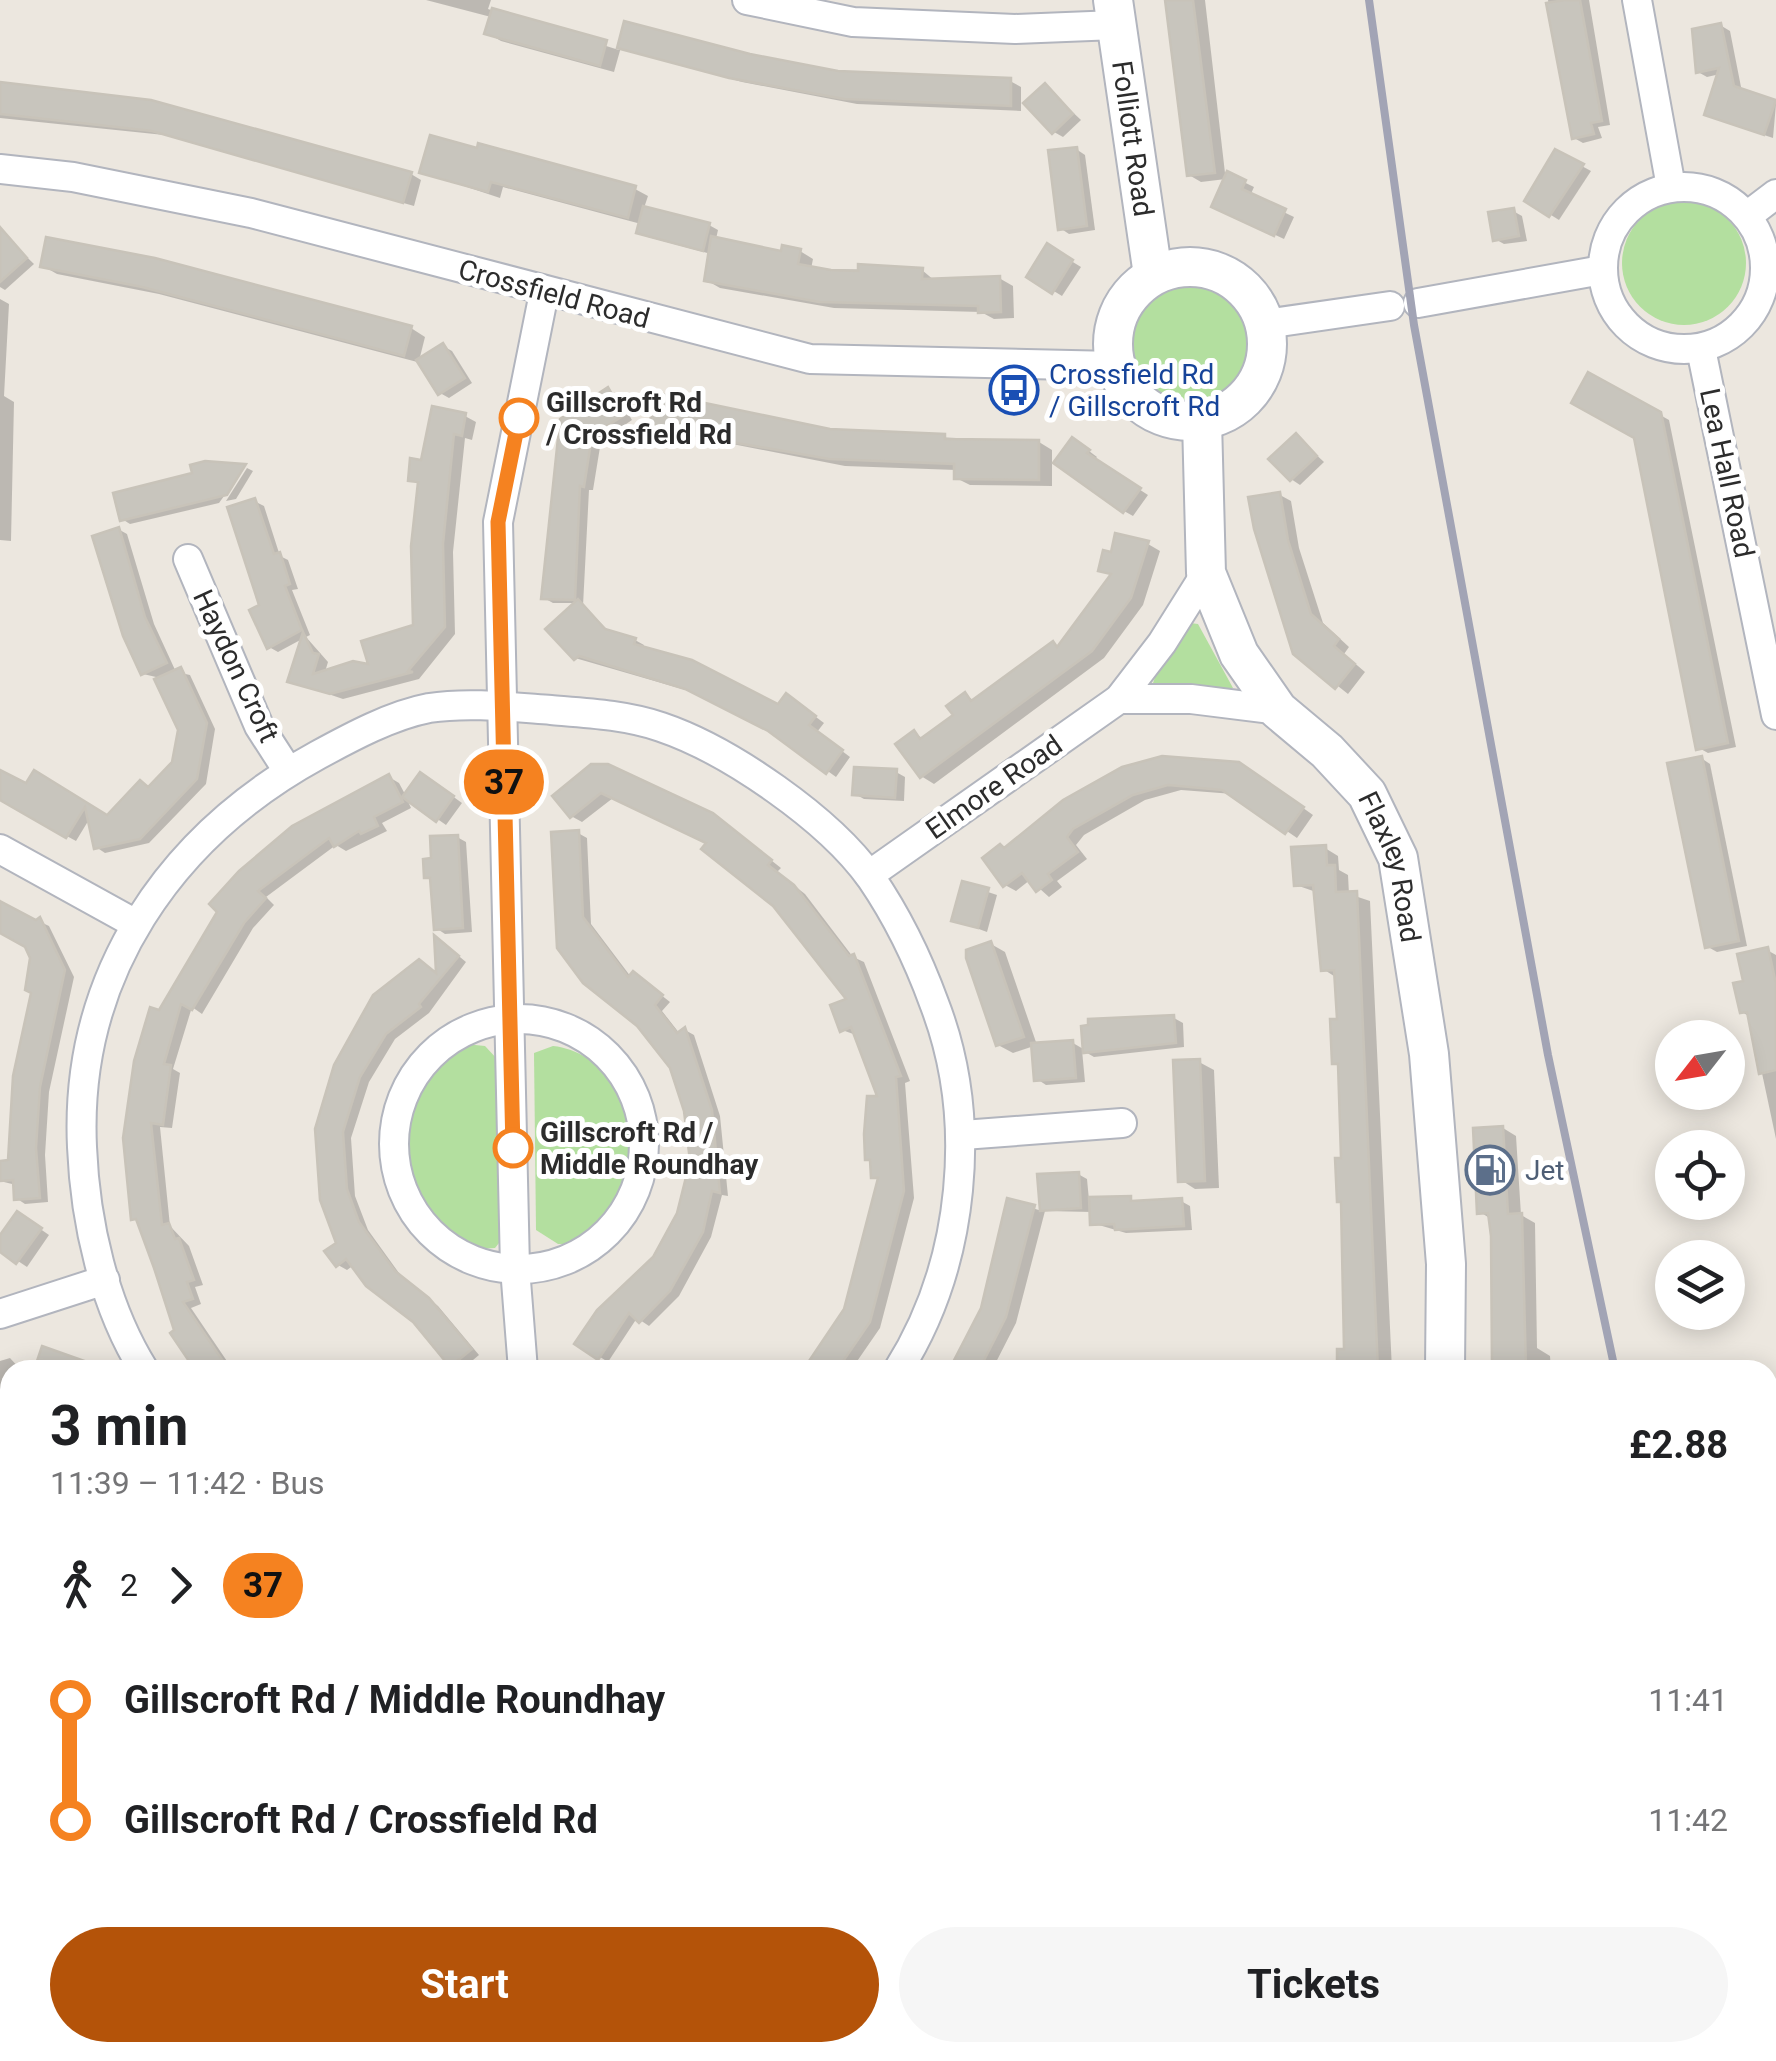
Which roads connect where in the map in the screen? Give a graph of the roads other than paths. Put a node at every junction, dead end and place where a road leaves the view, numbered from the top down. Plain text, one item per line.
1 (747, 0) edge
2 (1638, 0) edge
3 (1114, 13) edge
4 (0, 170) edge
5 (1671, 188) junction
6 (1776, 194) edge
7 (1747, 216) junction
8 (1602, 270) junction
9 (1154, 275) junction
10 (1770, 287) edge
11 (544, 293) junction
12 (1418, 303) dead end
13 (1390, 306) dead end
14 (1265, 324) junction
15 (1702, 349) junction
16 (1115, 366) junction
17 (1202, 421) junction
18 (188, 558) dead end
19 (1206, 574) junction
20 (1118, 699) junction
21 (502, 706) junction
22 (1278, 710) junction
23 (1776, 715) edge
24 (288, 771) junction
25 (0, 848) edge
26 (869, 875) junction
27 (134, 923) junction
28 (511, 1023) junction
29 (1122, 1122) dead end
30 (963, 1136) junction
31 (516, 1268) junction
32 (106, 1280) junction
33 (0, 1314) edge
34 (138, 1360) edge
35 (522, 1360) edge
36 (904, 1360) edge
37 (1445, 1360) edge

1 - 3 street
2 - 5 street
3 - 9 street, Folliott Road
4 - 11 street, Crossfield Road
5 - 7 street
5 - 8 street
6 - 7 street
7 - 10 street
8 - 12 street
8 - 15 street
9 - 14 street
9 - 16 street
10 - 15 street
11 - 16 street, Crossfield Road
11 - 21 street
13 - 14 street
14 - 17 street
15 - 23 street, Lea Hall Road
16 - 17 street
17 - 19 street, Flaxley Road
18 - 24 street, Haydon Croft
19 - 20 street, Elmore Road
19 - 22 street, Flaxley Road
20 - 22 street
20 - 26 street, Elmore Road
21 - 24 street
21 - 26 street
21 - 28 street
22 - 37 street, Flaxley Road
24 - 27 street
25 - 27 street
26 - 30 street
27 - 32 street
28 - 31 street
28 - 31 street
28 - 31 street
29 - 30 street
30 - 36 street
31 - 35 street
32 - 33 street
32 - 34 street

